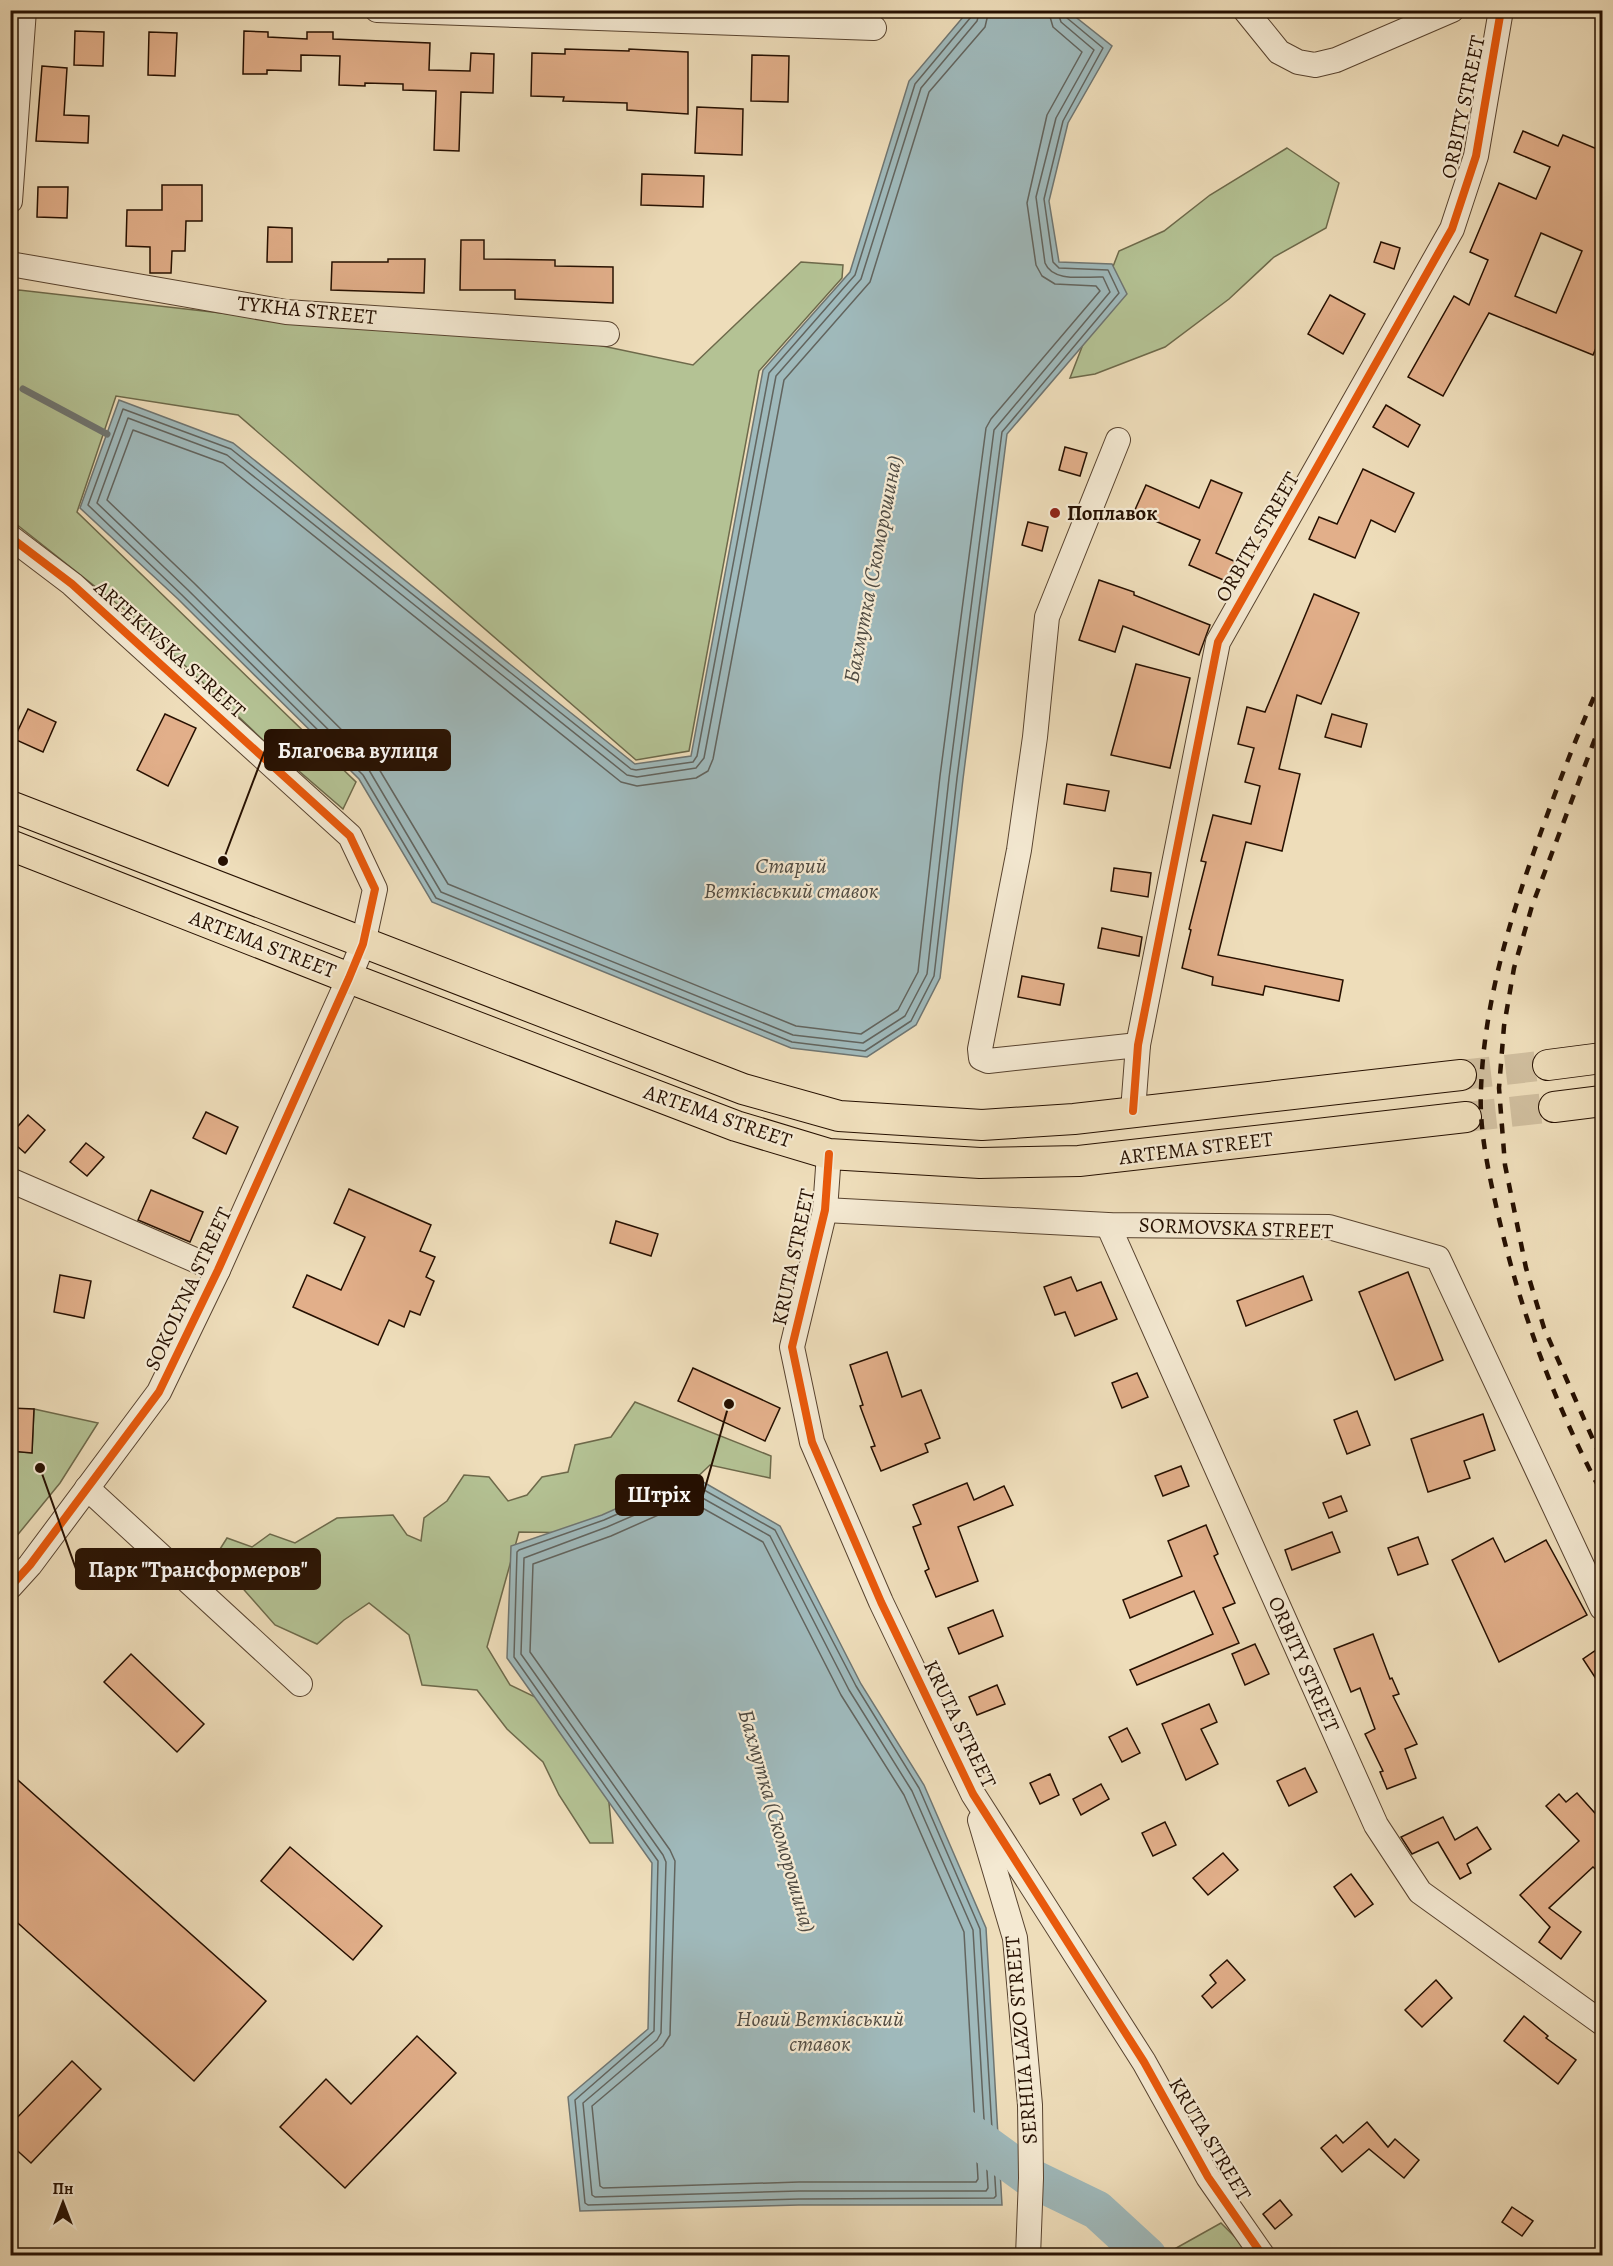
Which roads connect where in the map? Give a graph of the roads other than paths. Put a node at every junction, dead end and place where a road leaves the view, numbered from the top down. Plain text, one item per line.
1 (24, 10) edge
2 (377, 10) edge
3 (1245, 10) edge
4 (1452, 10) edge
5 (1501, 10) edge
6 (874, 28) dead end
7 (10, 201) edge
8 (10, 264) edge
9 (607, 334) dead end
10 (1118, 440) dead end
11 (10, 537) edge
12 (10, 806) edge
13 (10, 844) edge
14 (363, 944) junction
15 (349, 978) junction
16 (1138, 1045) junction
17 (1602, 1058) edge
18 (1548, 1065) tunnel mouth
19 (1461, 1075) tunnel mouth
20 (1602, 1101) edge
21 (1554, 1107) tunnel mouth
22 (1133, 1111) junction
23 (1466, 1117) tunnel mouth
24 (829, 1154) junction
25 (10, 1180) edge
26 (825, 1210) junction
27 (1108, 1225) junction
28 (218, 1270) junction
29 (87, 1488) junction
30 (10, 1587) edge
31 (1602, 1608) edge
32 (300, 1684) dead end
33 (973, 1794) junction
34 (1602, 2023) edge
35 (1028, 2256) edge
36 (1263, 2256) edge

1 - 7 street
2 - 6 street
3 - 4 street, ORBITY STREET
5 - 16 street, ORBITY STREET
8 - 9 street, TYKHA STREET
10 - 16 street
11 - 14 street, ARTEKIVSKA STREET
12 - 14 main road, ARTEMA STREET
13 - 15 main road, ARTEMA STREET
14 - 15 street, ARTEKIVSKA STREET
14 - 22 main road, ARTEMA STREET
15 - 24 main road, ARTEMA STREET
15 - 28 street, SOKOLYNA STREET
16 - 22 street, ORBITY STREET
17 - 18 main road
19 - 22 main road, ARTEMA STREET
20 - 21 main road
23 - 24 main road, ARTEMA STREET
24 - 26 street, KRUTA STREET
25 - 28 street
26 - 27 street, SORMOVSKA STREET
26 - 33 street, KRUTA STREET
27 - 31 street, SORMOVSKA STREET
27 - 34 street, ORBITY STREET
28 - 29 street, SOKOLYNA STREET
29 - 30 street, SOKOLYNA STREET
29 - 32 street
33 - 35 street, SERHIIA LAZO STREET
33 - 36 street, KRUTA STREET

